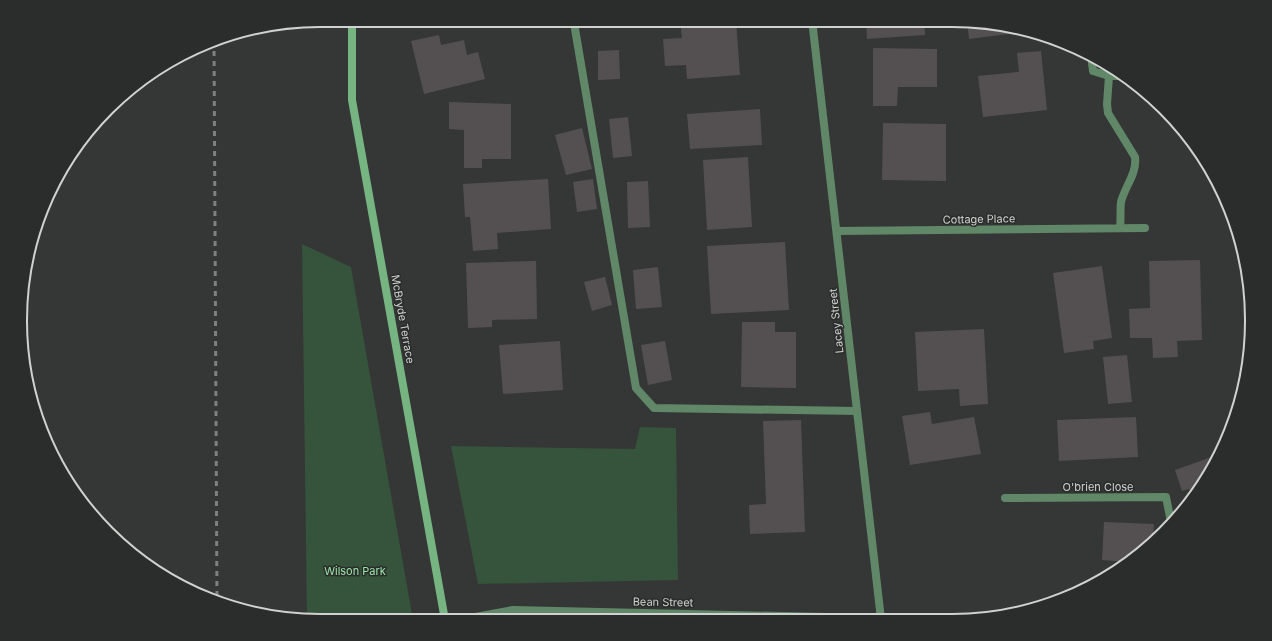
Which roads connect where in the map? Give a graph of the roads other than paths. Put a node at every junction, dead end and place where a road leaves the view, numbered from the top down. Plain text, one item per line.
1 (352, 27) edge
2 (575, 27) edge
3 (813, 27) edge
4 (1092, 63) edge
5 (1109, 76) junction
6 (1115, 76) edge
7 (1120, 228) junction
8 (1145, 228) dead end
9 (837, 231) junction
10 (857, 411) junction
11 (1005, 498) dead end
12 (1170, 516) edge
13 (444, 614) edge
14 (491, 614) edge
15 (697, 614) edge
16 (881, 614) edge

1 - 13 main road, McBryde Terrace
2 - 10 street
3 - 9 street, Lacey Street
4 - 5 street
5 - 6 street
5 - 7 street
7 - 8 street, Cottage Place
7 - 9 street, Cottage Place
9 - 10 street, Lacey Street
10 - 16 street, Lacey Street
11 - 12 street, O'brien Close
14 - 15 street, Bean Street

